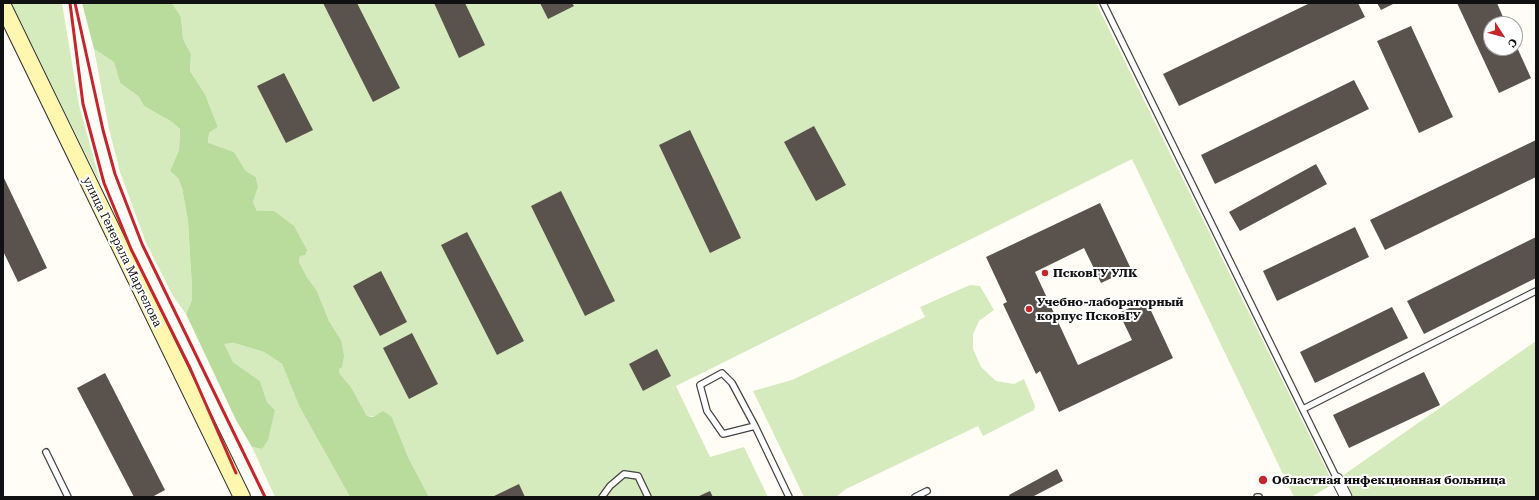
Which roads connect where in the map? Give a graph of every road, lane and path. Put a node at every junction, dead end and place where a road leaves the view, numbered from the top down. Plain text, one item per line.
1 (1103, 3) edge
2 (3, 6) edge
3 (1536, 291) edge
4 (1303, 409) junction
5 (755, 426) junction
6 (46, 452) dead end
7 (1337, 479) joint
8 (927, 491) dead end
9 (68, 497) edge
10 (242, 497) edge
11 (602, 497) edge
12 (648, 497) edge
13 (789, 497) edge
14 (915, 497) edge
15 (1346, 497) edge

1 - 4 lane
2 - 10 main road, улица Генерала Маргелова
3 - 4 lane
4 - 7 lane
5 - 5 lane
5 - 13 lane
6 - 9 lane
7 - 15 street
8 - 14 lane
11 - 12 lane

